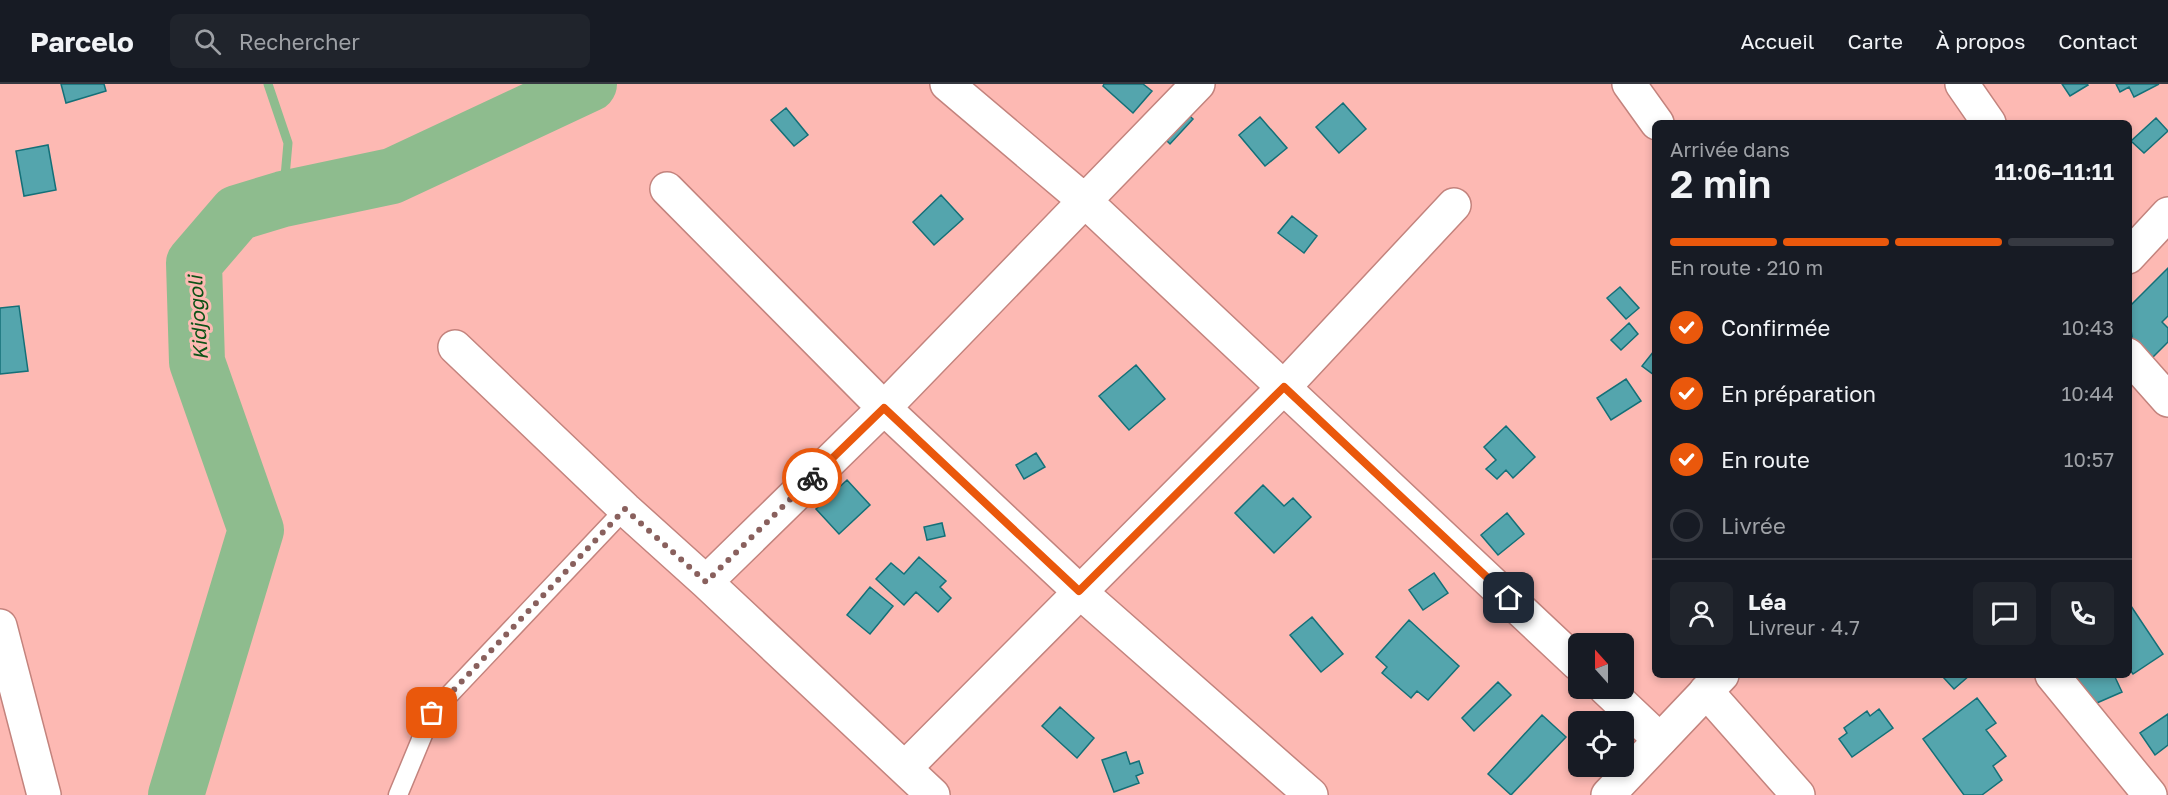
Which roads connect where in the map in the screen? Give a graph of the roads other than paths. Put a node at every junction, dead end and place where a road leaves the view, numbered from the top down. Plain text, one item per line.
1 (947, 84) edge
2 (1198, 84) edge
3 (1629, 84) edge
4 (1962, 84) edge
5 (1655, 120) edge
6 (1987, 120) edge
7 (667, 189) dead end
8 (1085, 201) junction
9 (1454, 205) dead end
10 (2168, 214) edge
11 (2132, 253) edge
12 (455, 347) dead end
13 (2132, 360) edge
14 (1284, 387) junction
15 (2168, 400) edge
16 (884, 408) junction
17 (625, 509) junction
18 (706, 582) junction
19 (1079, 591) junction
20 (0, 626) edge
21 (1568, 654) edge
22 (2054, 678) edge
23 (1714, 683) edge
24 (1616, 699) edge
25 (1659, 740) junction
26 (906, 767) junction
27 (44, 795) edge
28 (398, 795) edge
29 (933, 795) edge
30 (1311, 795) edge
31 (1608, 795) edge
32 (1798, 795) edge
33 (2150, 795) edge

1 - 8 street
2 - 8 street
3 - 5 street
4 - 6 street
7 - 16 street
8 - 14 street
8 - 16 street
9 - 14 street
10 - 11 street
12 - 17 street
13 - 15 street
14 - 19 street
14 - 21 street
16 - 18 street
16 - 19 street
17 - 18 street
17 - 28 lane
18 - 26 street
19 - 26 street
19 - 30 street
20 - 27 street
22 - 33 street
23 - 25 street
23 - 32 street
24 - 25 street
25 - 31 street
26 - 29 street

